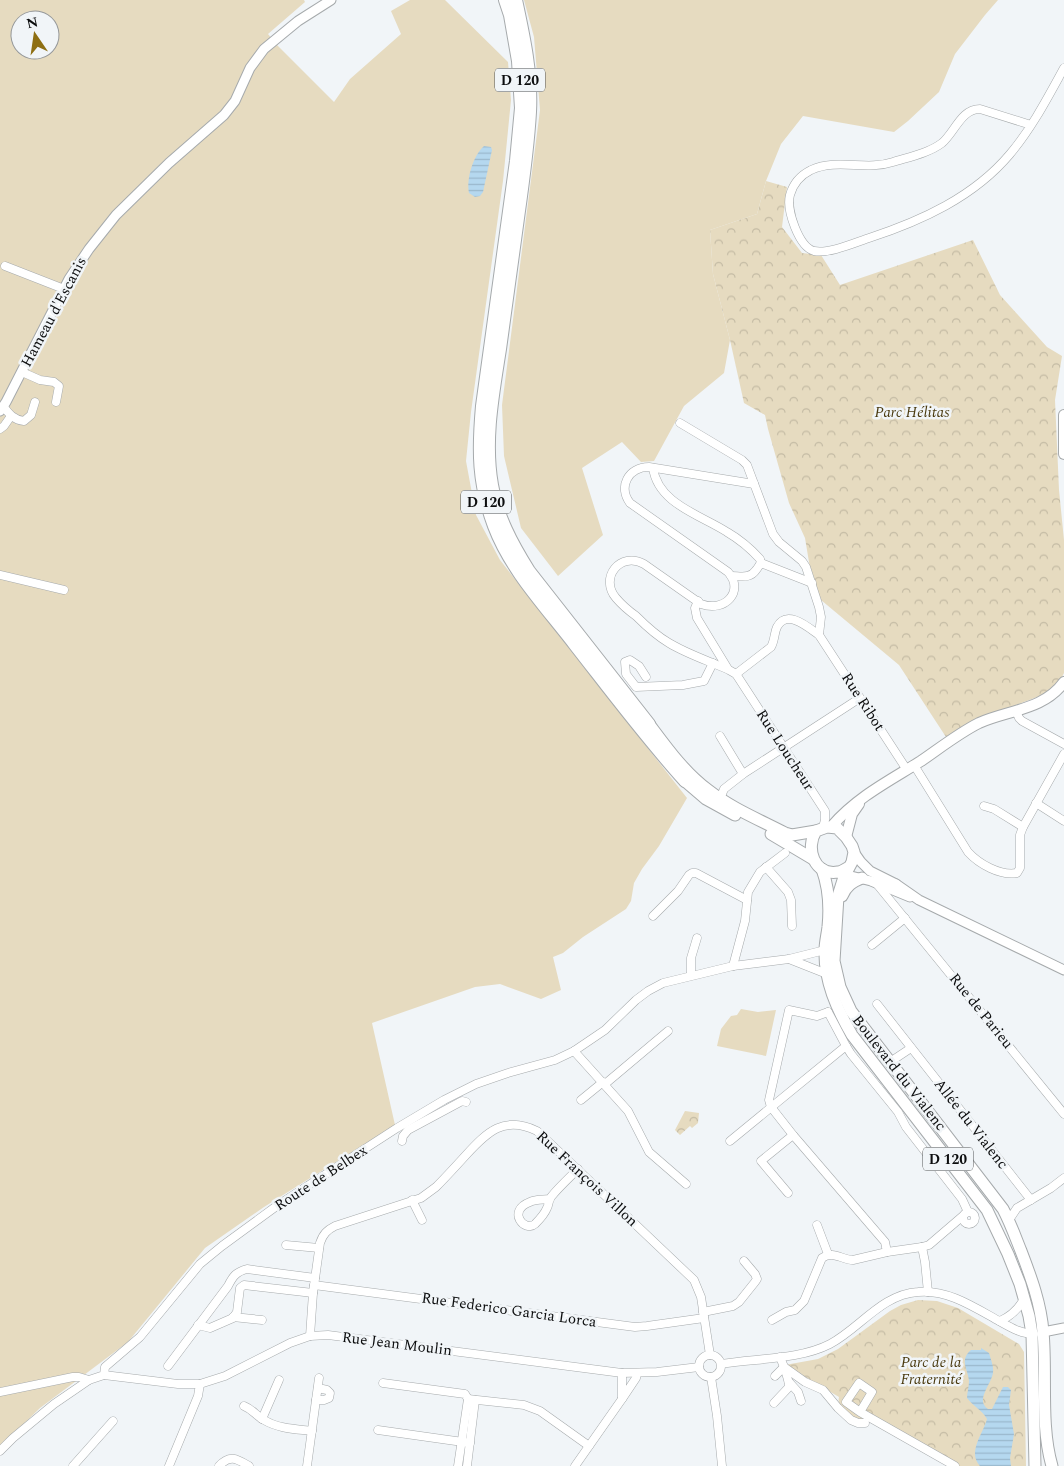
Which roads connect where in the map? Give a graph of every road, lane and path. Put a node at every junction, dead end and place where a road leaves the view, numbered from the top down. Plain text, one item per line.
1 (332, 0) edge
2 (505, 0) edge
3 (516, 0) edge
4 (1064, 68) edge
5 (1031, 125) junction
6 (5, 266) dead end
7 (64, 289) junction
8 (22, 372) junction
9 (35, 402) dead end
10 (56, 402) dead end
11 (2, 409) edge
12 (1064, 415) edge
13 (11, 416) junction
14 (680, 423) dead end
15 (0, 429) edge
16 (1064, 454) edge
17 (653, 468) junction
18 (754, 484) junction
19 (761, 563) junction
20 (0, 575) edge
21 (732, 576) junction
22 (812, 583) junction
23 (64, 590) dead end
24 (698, 601) junction
25 (819, 635) junction
26 (713, 663) junction
27 (732, 672) junction
28 (646, 677) dead end
29 (1064, 682) edge
30 (860, 698) junction
31 (1016, 711) junction
32 (649, 724) joint
33 (720, 736) dead end
34 (1064, 744) edge
35 (784, 749) junction
36 (1064, 754) edge
37 (910, 768) junction
38 (743, 774) junction
39 (684, 781) joint
40 (863, 797) junction
41 (720, 798) junction
42 (1036, 803) junction
43 (984, 806) dead end
44 (1064, 821) edge
45 (1023, 827) junction
46 (824, 828) junction
47 (846, 837) junction
48 (854, 852) junction
49 (785, 853) dead end
50 (813, 859) junction
51 (766, 867) junction
52 (822, 870) junction
53 (844, 871) junction
54 (862, 878) junction
55 (876, 883) junction
56 (896, 888) junction
57 (748, 900) junction
58 (898, 908) junction
59 (836, 912) junction
60 (653, 916) dead end
61 (905, 918) junction
62 (792, 926) dead end
63 (697, 938) dead end
64 (872, 945) dead end
65 (825, 950) junction
66 (789, 959) junction
67 (733, 966) junction
68 (1064, 970) edge
69 (827, 974) junction
70 (691, 975) junction
71 (830, 988) junction
72 (877, 1004) dead end
73 (828, 1012) junction
74 (668, 1031) dead end
75 (846, 1046) junction
76 (912, 1048) junction
77 (574, 1051) junction
78 (890, 1062) junction
79 (604, 1083) junction
80 (881, 1091) junction
81 (444, 1100) junction
82 (581, 1100) dead end
83 (466, 1102) dead end
84 (771, 1107) junction
85 (449, 1108) junction
86 (904, 1108) junction
87 (1064, 1114) edge
88 (793, 1135) junction
89 (402, 1141) dead end
90 (730, 1141) dead end
91 (578, 1169) junction
92 (1064, 1178) edge
93 (686, 1184) dead end
94 (788, 1193) dead end
95 (550, 1199) dead end
96 (412, 1200) junction
97 (1031, 1200) junction
98 (1003, 1208) junction
99 (1017, 1208) junction
100 (966, 1214) junction
101 (422, 1220) dead end
102 (1009, 1220) junction
103 (817, 1225) dead end
104 (937, 1238) junction
105 (286, 1245) dead end
106 (922, 1247) junction
107 (319, 1248) junction
108 (888, 1252) junction
109 (828, 1254) junction
110 (744, 1261) dead end
111 (314, 1285) junction
112 (928, 1292) junction
113 (1024, 1299) junction
114 (703, 1315) junction
115 (233, 1317) junction
116 (262, 1320) dead end
117 (772, 1320) dead end
118 (1000, 1321) junction
119 (198, 1325) junction
120 (1064, 1328) edge
121 (1038, 1333) junction
122 (310, 1336) junction
123 (710, 1355) junction
124 (780, 1356) junction
125 (721, 1364) junction
126 (168, 1366) dead end
127 (699, 1367) junction
128 (784, 1367) junction
129 (622, 1373) junction
130 (637, 1373) junction
131 (104, 1375) junction
132 (775, 1376) dead end
133 (711, 1377) junction
134 (319, 1378) dead end
135 (89, 1380) junction
136 (279, 1380) dead end
137 (383, 1383) dead end
138 (200, 1384) junction
139 (792, 1384) junction
140 (811, 1384) junction
141 (318, 1388) junction
142 (0, 1392) edge
143 (472, 1399) junction
144 (622, 1399) junction
145 (316, 1400) junction
146 (800, 1401) dead end
147 (774, 1402) dead end
148 (244, 1406) dead end
149 (860, 1412) dead end
150 (262, 1419) junction
151 (113, 1421) dead end
152 (866, 1423) dead end
153 (378, 1430) dead end
154 (312, 1431) junction
155 (466, 1442) junction
156 (589, 1446) junction
157 (0, 1451) edge
158 (73, 1466) edge
159 (169, 1466) edge
160 (219, 1466) edge
161 (249, 1466) edge
162 (308, 1466) edge
163 (458, 1466) edge
164 (467, 1466) edge
165 (575, 1466) edge
166 (722, 1466) edge
167 (955, 1466) edge
168 (1035, 1466) edge
169 (1052, 1466) edge

1 - 7 street, Hameau d'Escanis
2 - 39 highway, D 120
3 - 32 highway, D 120
4 - 5 street
5 - 5 street
6 - 7 street
7 - 8 street, Hameau d'Escanis
8 - 10 street
8 - 11 street, Hameau d'Escanis
9 - 13 street
11 - 13 street
12 - 16 main road
13 - 15 street
14 - 18 street
17 - 18 street
17 - 19 street
17 - 21 street
18 - 22 street
19 - 21 street
19 - 22 street
20 - 23 street
21 - 24 street
22 - 25 street
24 - 26 street
24 - 27 street, Rue Loucheur
25 - 27 street
25 - 30 street, Rue Ribot
26 - 27 street
26 - 28 street
27 - 35 street, Rue Loucheur
29 - 31 main road
30 - 35 street
30 - 37 street, Rue Ribot
31 - 34 street
31 - 37 main road
32 - 41 main road, D 120
33 - 38 street
35 - 38 street
35 - 46 street, Rue Loucheur
36 - 42 street
37 - 40 main road
37 - 45 street, Rue Ribot
38 - 41 street
39 - 50 main road, D 120
40 - 46 main road
40 - 47 main road
41 - 46 main road, D 120
42 - 44 street
42 - 45 street
43 - 45 street
46 - 47 main road
46 - 50 main road
47 - 48 main road
48 - 53 main road
48 - 56 street
49 - 51 street
50 - 52 main road
51 - 57 street
51 - 62 street
52 - 53 main road
52 - 65 main road, Boulevard du Vialenc / D 120
53 - 54 street
53 - 59 main road, Boulevard du Vialenc / D 120
54 - 55 street
54 - 59 main road
55 - 56 street
55 - 58 street, Rue de Parieu
56 - 58 street
56 - 68 street
57 - 60 street
57 - 67 street
58 - 61 street, Rue de Parieu
59 - 78 main road, Boulevard du Vialenc / D 120
61 - 64 street
61 - 87 street, Rue de Parieu
63 - 70 street
65 - 66 street, Route de Belbex
65 - 69 main road, Boulevard du Vialenc / D 120
66 - 67 street, Route de Belbex
66 - 69 street, Route de Belbex
67 - 70 street, Route de Belbex
69 - 71 main road, Boulevard du Vialenc / D 120
70 - 77 street, Route de Belbex
71 - 73 street
71 - 86 main road, Boulevard du Vialenc / D 120
72 - 76 street, Allée du Vialenc
73 - 75 street
73 - 84 street
74 - 79 street
75 - 80 street
75 - 84 street
76 - 78 street
76 - 97 street, Allée du Vialenc
77 - 79 street
77 - 81 street, Route de Belbex
78 - 98 main road, Boulevard du Vialenc / D 120
79 - 82 street
79 - 93 street
80 - 86 street
80 - 100 street
81 - 85 street
81 - 131 street, Route de Belbex
83 - 85 street
84 - 88 street
84 - 90 street
85 - 89 street
86 - 113 main road, Boulevard du Vialenc / D 120
88 - 94 street
88 - 108 street
91 - 95 street
91 - 96 street, Rue François Villon
91 - 114 street, Rue François Villon
92 - 97 street
96 - 101 street
96 - 107 street, Rue François Villon
97 - 99 street
98 - 99 street
98 - 102 main road, Boulevard du Vialenc / D 120
99 - 102 street
100 - 104 street
100 - 104 street
102 - 121 main road, Boulevard du Vialenc / D 120
103 - 109 street
104 - 106 street
105 - 107 street
106 - 108 street
106 - 112 street
107 - 111 street, Rue François Villon
108 - 109 street
109 - 117 street
110 - 114 street, Rue Federico Garcia Lorca
111 - 114 street, Rue Federico Garcia Lorca
111 - 115 street
111 - 119 street
111 - 122 street, Rue François Villon
112 - 118 street
112 - 124 street
113 - 118 street
113 - 121 main road, Boulevard du Vialenc / D 120
114 - 123 street, Rue François Villon
115 - 116 street
115 - 119 street
118 - 121 street
119 - 126 street
120 - 121 street
121 - 168 main road, Boulevard du Vialenc / D 120
121 - 169 main road, Boulevard du Vialenc / D 120
122 - 129 street, Rue Jean Moulin
122 - 138 street, Rue Jean Moulin
123 - 125 street
123 - 127 street
124 - 125 street
124 - 128 street
125 - 133 street
127 - 130 street, Rue Jean Moulin
127 - 133 street
128 - 132 street
128 - 139 street
128 - 140 street
129 - 130 street, Rue Jean Moulin
129 - 144 street
130 - 144 street
131 - 135 street
131 - 138 street, Rue Jean Moulin
133 - 166 street
134 - 141 street
135 - 142 street
135 - 157 street
136 - 150 street
137 - 143 street
138 - 159 street
139 - 140 street
139 - 146 street
139 - 147 street
140 - 152 street
141 - 145 street
141 - 145 street
143 - 155 street
143 - 156 street
144 - 156 street
145 - 154 street
148 - 150 street
149 - 167 street
150 - 154 street
151 - 158 street
153 - 155 street
154 - 162 street
155 - 163 street
155 - 164 street
156 - 165 street
160 - 161 street

